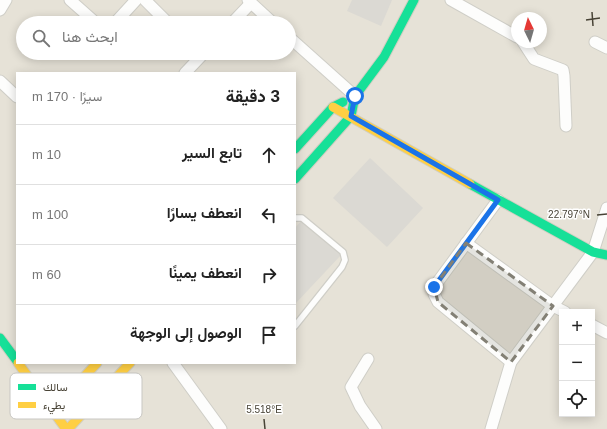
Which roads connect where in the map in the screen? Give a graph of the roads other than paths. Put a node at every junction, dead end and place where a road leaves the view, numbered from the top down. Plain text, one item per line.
1 (6, 0) edge
2 (70, 0) edge
3 (136, 0) edge
4 (145, 0) edge
5 (414, 0) edge
6 (451, 0) edge
7 (249, 2) edge
8 (0, 10) edge
9 (88, 16) edge
10 (121, 16) edge
11 (161, 16) edge
12 (238, 16) edge
13 (265, 16) edge
14 (511, 35) edge
15 (595, 42) dead end
16 (296, 43) edge
17 (527, 48) edge
18 (607, 48) edge
19 (196, 60) edge
20 (186, 72) edge
21 (0, 81) edge
22 (16, 96) edge
23 (355, 96) junction
24 (334, 107) junction
25 (351, 116) junction
26 (566, 126) dead end
27 (296, 147) edge
28 (296, 178) edge
29 (498, 200) junction
30 (607, 208) edge
31 (296, 218) edge
32 (466, 243) junction
33 (593, 252) junction
34 (607, 255) edge
35 (553, 306) junction
36 (559, 309) edge
37 (296, 325) edge
38 (595, 327) edge
39 (607, 333) edge
40 (0, 338) edge
41 (16, 359) edge
42 (368, 359) dead end
43 (511, 362) junction
44 (19, 364) edge
45 (96, 364) edge
46 (129, 364) edge
47 (174, 364) edge
48 (26, 373) edge
49 (88, 373) edge
50 (120, 373) edge
51 (60, 419) edge
52 (77, 419) edge
53 (67, 429) edge
54 (221, 429) edge
55 (376, 429) edge
56 (491, 429) edge

1 - 8 street
2 - 9 street
3 - 10 street
4 - 11 street
5 - 23 street
6 - 14 street
7 - 12 street
7 - 13 street
15 - 18 street
16 - 23 street
17 - 26 street
19 - 20 street
21 - 22 street
23 - 24 street
23 - 25 street
24 - 25 street
24 - 27 street
25 - 28 street
25 - 29 street
29 - 32 street
29 - 33 street
30 - 33 street
31 - 37 lane
32 - 35 street
32 - 43 street
33 - 34 street
33 - 35 street
35 - 36 street
35 - 43 street
38 - 39 street
40 - 41 street
42 - 55 street
43 - 56 street
44 - 48 street
45 - 49 street
46 - 50 street
47 - 54 street
51 - 53 street
52 - 53 street

